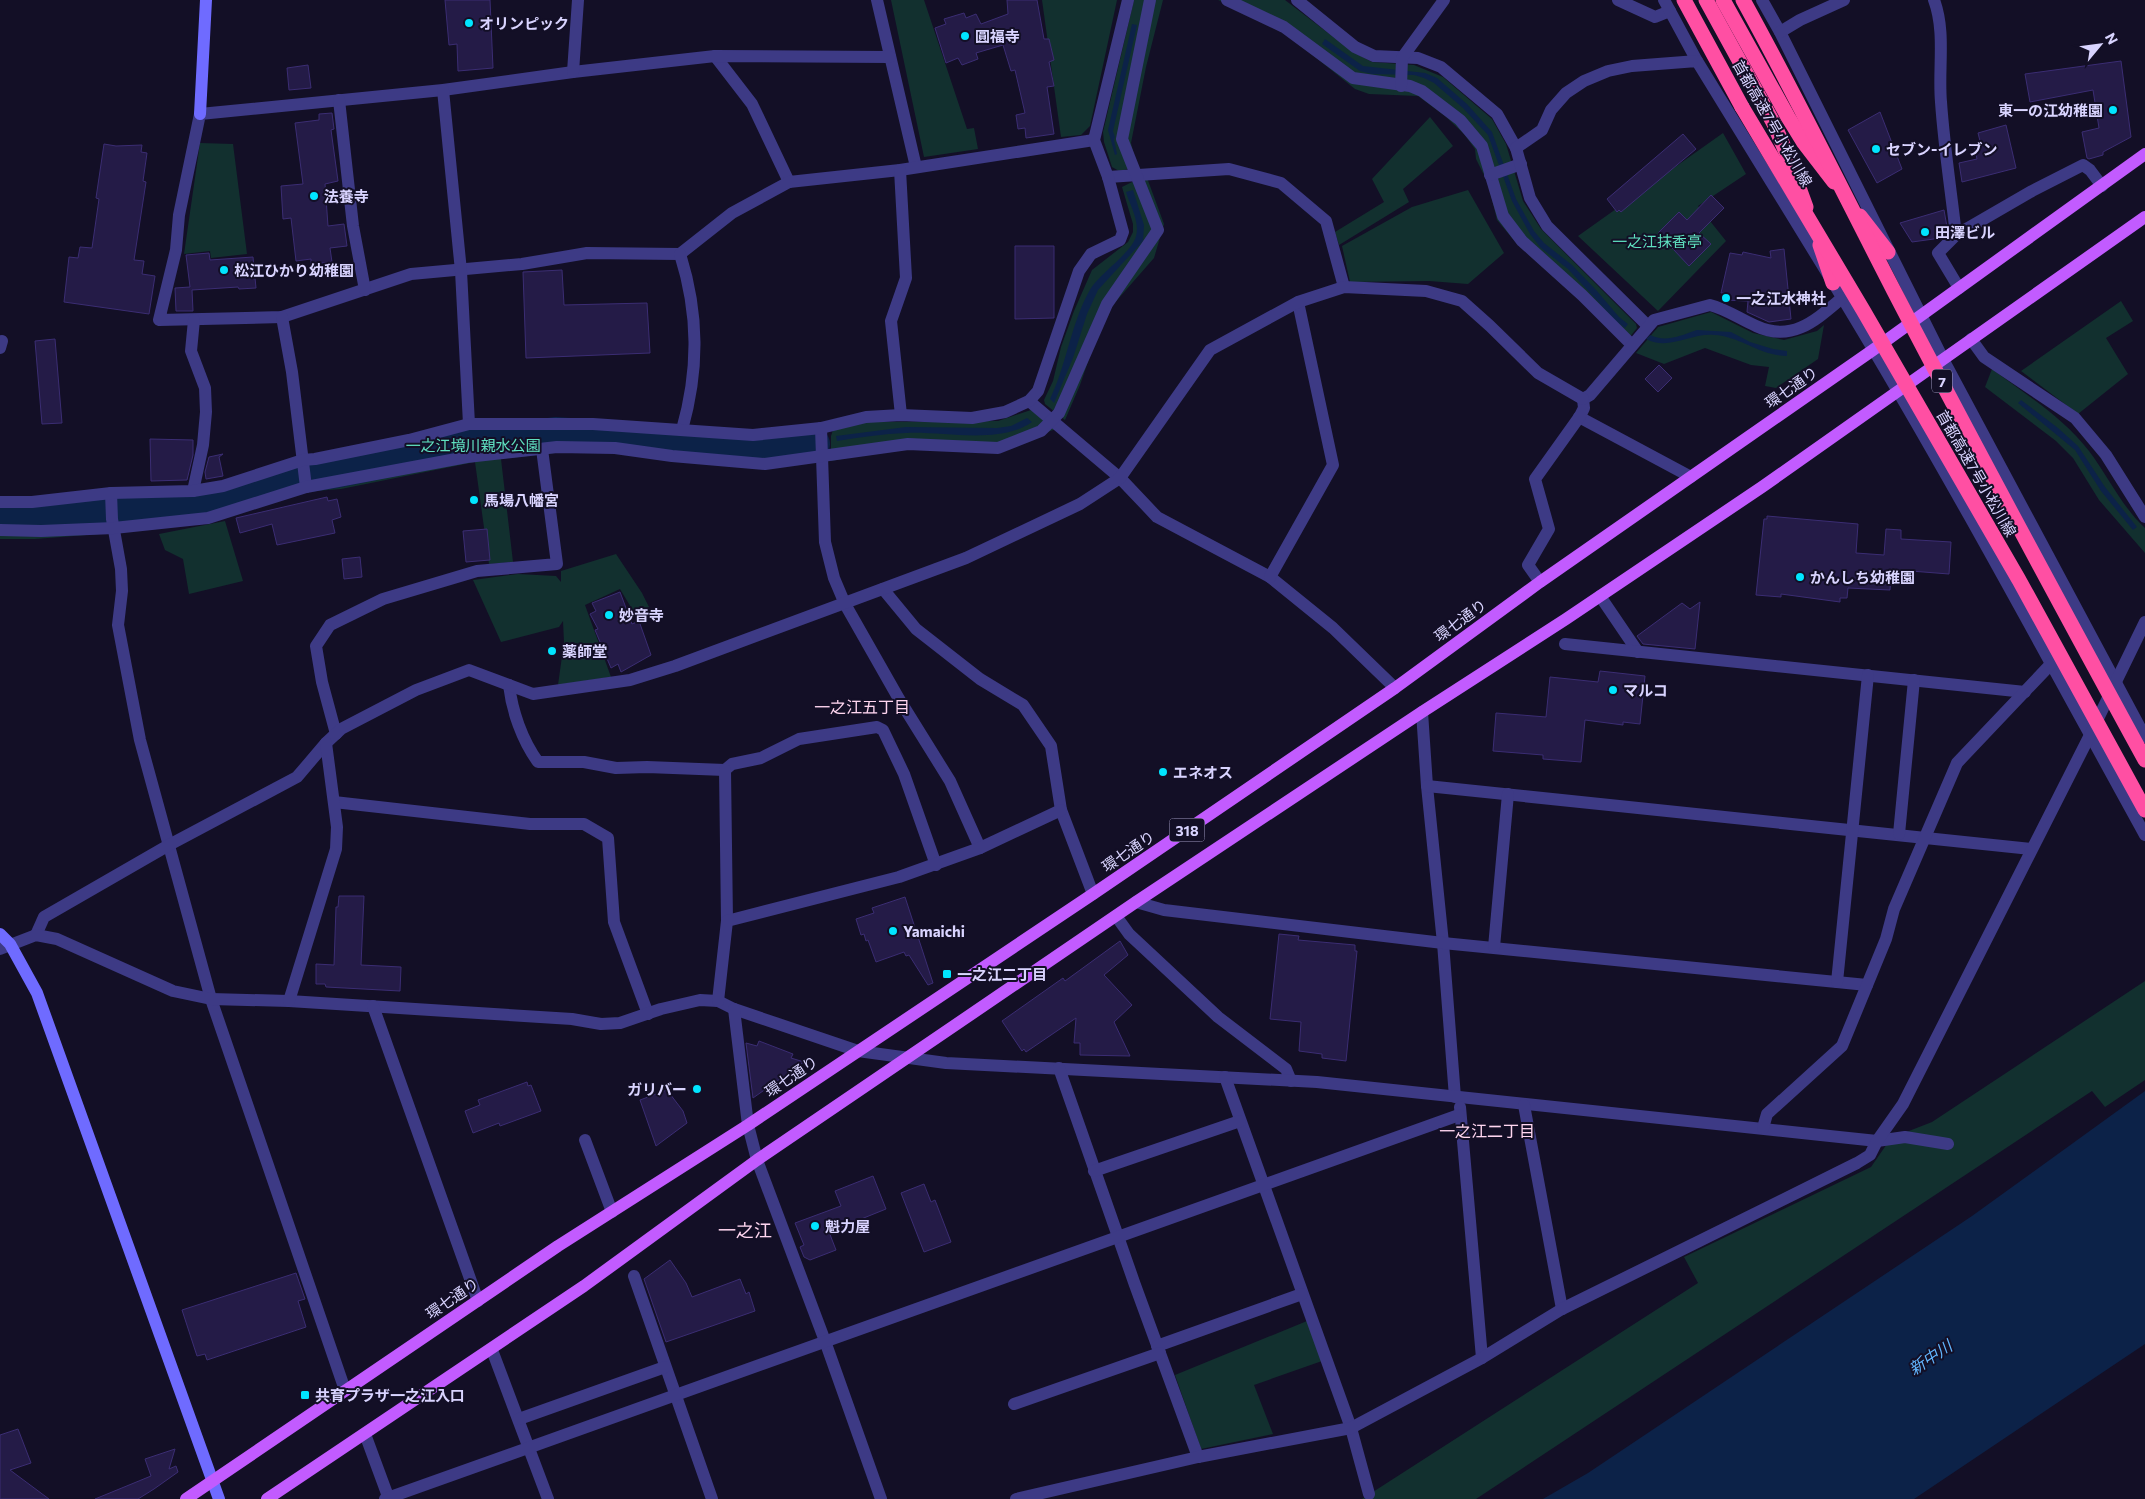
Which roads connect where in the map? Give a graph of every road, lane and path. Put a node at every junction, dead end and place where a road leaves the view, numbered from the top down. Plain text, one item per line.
1 (206, 0) edge
2 (578, 0) edge
3 (877, 0) edge
4 (1128, 0) edge
5 (1150, 0) edge
6 (1227, 0) edge
7 (1297, 0) edge
8 (1444, 0) edge
9 (1618, 0) edge
10 (1684, 0) edge
11 (1706, 0) edge
12 (1723, 0) edge
13 (1743, 0) edge
14 (1762, 0) edge
15 (1844, 0) edge
16 (1934, 0) edge
17 (1667, 5) edge
18 (1780, 32) junction
19 (715, 56) junction
20 (890, 57) junction
21 (1697, 61) junction
22 (573, 72) junction
23 (1402, 73) junction
24 (443, 90) junction
25 (1766, 94) junction
26 (338, 100) junction
27 (200, 114) junction
28 (1094, 140) junction
29 (1516, 148) junction
30 (2145, 154) edge
31 (1517, 166) junction
32 (916, 167) junction
33 (900, 170) junction
34 (1132, 174) junction
35 (1493, 174) junction
36 (1111, 177) junction
37 (789, 182) junction
38 (2102, 186) junction
39 (2145, 217) edge
40 (1956, 235) junction
41 (1888, 252) junction
42 (680, 254) junction
43 (461, 271) junction
44 (1834, 284) junction
45 (1344, 287) junction
46 (1960, 288) junction
47 (365, 290) junction
48 (1842, 298) junction
49 (1298, 302) junction
50 (1921, 316) junction
51 (282, 317) junction
52 (194, 320) junction
53 (1648, 326) junction
54 (1971, 339) junction
55 (1632, 345) junction
56 (1873, 350) junction
57 (1943, 359) junction
58 (1897, 392) junction
59 (1583, 399) junction
60 (1046, 412) junction
61 (901, 415) junction
62 (1579, 417) junction
63 (469, 424) junction
64 (821, 428) junction
65 (682, 430) junction
66 (542, 449) junction
67 (821, 457) junction
68 (305, 475) junction
69 (1691, 477) junction
70 (1120, 478) junction
71 (193, 491) junction
72 (111, 498) junction
73 (0, 502) edge
74 (2145, 517) edge
75 (113, 524) junction
76 (0, 530) edge
77 (1270, 577) junction
78 (1540, 582) junction
79 (883, 589) junction
80 (1600, 596) junction
81 (845, 604) junction
82 (2145, 622) edge
83 (1565, 644) dead end
84 (1638, 652) junction
85 (2052, 664) junction
86 (1868, 676) junction
87 (1914, 680) junction
88 (2116, 684) junction
89 (508, 685) junction
90 (1395, 688) junction
91 (2025, 692) junction
92 (1422, 712) junction
93 (336, 734) junction
94 (2090, 735) junction
95 (2145, 738) edge
96 (326, 742) junction
97 (2145, 760) edge
98 (725, 770) junction
99 (1427, 786) junction
100 (1508, 794) junction
101 (334, 802) junction
102 (1061, 810) junction
103 (2145, 810) edge
104 (1852, 829) junction
105 (1899, 834) junction
106 (2145, 835) edge
107 (1926, 837) junction
108 (169, 845) junction
109 (980, 848) junction
110 (2031, 849) junction
111 (936, 865) junction
112 (1093, 894) junction
113 (1136, 902) junction
114 (1116, 916) junction
115 (727, 920) junction
116 (0, 934) edge
117 (36, 935) junction
118 (1443, 943) junction
119 (5, 947) edge
120 (1494, 947) junction
121 (1837, 982) junction
122 (1867, 986) junction
123 (212, 999) junction
124 (289, 1001) junction
125 (718, 1001) junction
126 (373, 1006) junction
127 (734, 1009) junction
128 (648, 1014) junction
129 (858, 1051) junction
130 (906, 1059) junction
131 (1059, 1068) junction
132 (1225, 1077) junction
133 (1291, 1081) junction
134 (1458, 1097) junction
135 (1524, 1105) junction
136 (1459, 1115) junction
137 (1240, 1121) junction
138 (748, 1126) junction
139 (1763, 1128) junction
140 (585, 1140) dead end
141 (1877, 1141) junction
142 (1948, 1144) dead end
143 (757, 1160) junction
144 (1094, 1172) junction
145 (1263, 1185) junction
146 (612, 1212) junction
147 (1117, 1236) junction
148 (634, 1276) dead end
149 (1302, 1294) junction
150 (478, 1301) junction
151 (1562, 1309) junction
152 (825, 1341) junction
153 (492, 1350) junction
154 (1159, 1350) junction
155 (1482, 1358) junction
156 (665, 1367) junction
157 (345, 1390) junction
158 (674, 1395) junction
159 (1014, 1404) dead end
160 (519, 1419) junction
161 (1351, 1428) junction
162 (364, 1434) junction
163 (529, 1447) junction
164 (1198, 1457) junction
165 (212, 1480) junction
166 (1369, 1494) dead end
167 (184, 1499) edge
168 (219, 1499) edge
169 (267, 1499) edge
170 (387, 1499) edge
171 (548, 1499) edge
172 (712, 1499) edge
173 (881, 1499) edge
174 (1016, 1499) edge

1 - 27 street
2 - 22 street
3 - 20 street
4 - 28 street
5 - 34 street
6 - 23 street
7 - 23 street
8 - 23 street
9 - 17 street
10 - 103 highway, 首都高速7号小松川線 / 7, bridge
11 - 25 highway
12 - 25 highway
13 - 97 highway, 首都高速7号小松川線 / 7, bridge
14 - 18 street
15 - 18 street
16 - 40 street
17 - 21 street
18 - 41 street
19 - 20 street
19 - 22 street
19 - 37 street
20 - 32 street
21 - 29 street
21 - 44 street
22 - 24 street
23 - 29 street
23 - 35 street
24 - 26 street
24 - 43 street
25 - 41 highway
25 - 44 highway
26 - 27 street
26 - 47 street
27 - 52 street
28 - 32 street
28 - 36 street
29 - 31 street
30 - 38 main road, 環七通り / 318
31 - 35 street
31 - 53 street
32 - 33 street
33 - 37 street
33 - 61 street
34 - 36 street
34 - 45 street
34 - 60 street
35 - 55 street
36 - 60 street
37 - 42 street
38 - 40 street
38 - 46 main road, 環七通り / 318
39 - 54 main road, 318
40 - 46 street
41 - 50 street
42 - 43 street
42 - 65 street
43 - 47 street
43 - 63 street
44 - 48 street
45 - 49 street
45 - 59 street
46 - 50 main road, 環七通り / 318
47 - 51 street
48 - 53 street
48 - 56 street
49 - 70 street
49 - 77 street
50 - 56 main road, 環七通り / 318
50 - 57 street
51 - 52 street
51 - 68 street
52 - 71 street
53 - 55 street
54 - 57 main road, 318
54 - 74 street
55 - 59 street
56 - 58 street
56 - 69 main road, 環七通り / 318
57 - 58 main road, 318
57 - 88 street
58 - 80 main road, 318
58 - 85 street
59 - 62 street
60 - 61 street
60 - 67 street
60 - 70 street
61 - 64 street
62 - 69 street
62 - 78 street
63 - 65 street
63 - 68 street
64 - 65 street
64 - 67 street
66 - 67 street
66 - 68 street
66 - 93 street
67 - 81 street
68 - 71 street
68 - 75 street
69 - 78 main road, 環七通り / 318
70 - 77 street
70 - 79 street
71 - 72 street
72 - 73 street
72 - 75 street
75 - 76 street
75 - 108 street
77 - 90 street
78 - 90 main road, 環七通り / 318
79 - 81 street
79 - 102 street
80 - 84 street
80 - 92 main road, 318
81 - 89 street
81 - 109 street
82 - 88 street
83 - 84 street
84 - 86 street
85 - 91 street
85 - 94 street
86 - 87 street
86 - 104 street
87 - 91 street
87 - 105 street
88 - 94 street
88 - 95 street
89 - 93 street
89 - 98 street
90 - 112 main road, 環七通り / 318
91 - 107 street
92 - 99 street
92 - 113 main road, 318
93 - 96 street
94 - 106 street
94 - 110 street
96 - 101 street
96 - 108 street
98 - 111 street
98 - 115 street
99 - 100 street
99 - 118 street
100 - 104 street
100 - 120 street
101 - 124 street
101 - 128 street
102 - 109 street
102 - 112 street
104 - 105 street
104 - 121 street
105 - 107 street
107 - 110 street
107 - 122 street
108 - 117 street
108 - 123 street
109 - 111 street
110 - 141 street
111 - 115 street
112 - 129 main road, 環七通り / 318
113 - 114 main road, 318
113 - 118 street
114 - 130 main road, 318
114 - 133 street
115 - 125 street
116 - 119 street
117 - 119 street
117 - 123 street
118 - 120 street
118 - 134 street
119 - 165 street
120 - 121 street
121 - 122 street
122 - 139 street
123 - 124 street
123 - 157 street
124 - 126 street
125 - 127 street
125 - 128 street
126 - 128 street
126 - 150 street
127 - 129 street
127 - 138 street
129 - 130 street
129 - 138 main road, 環七通り / 318
130 - 131 street
130 - 143 main road, 318
131 - 132 street
131 - 144 street
132 - 133 street
132 - 137 street
133 - 134 street
134 - 135 street
134 - 136 street
135 - 139 street
135 - 151 street
136 - 145 street
136 - 155 street
137 - 144 street
137 - 145 street
138 - 143 street
138 - 146 main road, 環七通り / 318
139 - 141 street
140 - 146 street
141 - 142 street
141 - 151 street
143 - 152 street
143 - 153 main road, 318
144 - 147 street
145 - 147 street
145 - 149 street
146 - 150 main road, 環七通り / 318
147 - 152 street
147 - 154 street
148 - 156 street
149 - 154 street
149 - 161 street
150 - 157 main road, 環七通り / 318
151 - 155 street
152 - 158 street
152 - 173 street
153 - 160 street
153 - 162 main road, 318
154 - 159 street
154 - 164 street
155 - 161 street
156 - 158 street
156 - 160 street
157 - 165 main road, 環七通り / 318
158 - 163 street
158 - 172 street
160 - 163 street
161 - 164 street
161 - 166 street
162 - 169 main road, 318
162 - 170 street
163 - 170 street
163 - 171 street
164 - 174 street
165 - 167 main road, 環七通り
165 - 168 street

